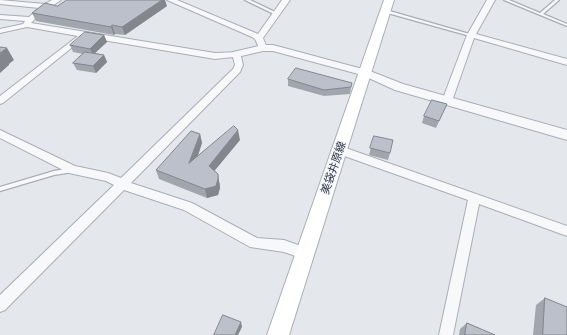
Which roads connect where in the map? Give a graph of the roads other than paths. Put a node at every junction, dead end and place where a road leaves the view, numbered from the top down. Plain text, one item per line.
1 (57, 0) edge
2 (170, 0) edge
3 (247, 0) edge
4 (286, 0) edge
5 (491, 0) edge
6 (506, 0) edge
7 (557, 0) edge
8 (0, 2) edge
9 (46, 6) junction
10 (387, 6) edge
11 (277, 14) junction
12 (541, 14) junction
13 (0, 16) edge
14 (29, 22) junction
15 (567, 25) edge
16 (0, 31) edge
17 (84, 35) junction
18 (471, 35) junction
19 (261, 43) junction
20 (237, 54) junction
21 (567, 62) edge
22 (366, 73) junction
23 (448, 97) junction
24 (0, 101) edge
25 (567, 126) edge
26 (0, 134) edge
27 (567, 135) edge
28 (340, 150) junction
29 (73, 170) junction
30 (122, 183) junction
31 (0, 189) edge
32 (474, 199) junction
33 (567, 231) edge
34 (304, 253) junction
35 (0, 306) edge
36 (278, 335) edge
37 (446, 335) edge

1 - 9 street
2 - 19 street
3 - 11 lane
4 - 11 street
5 - 18 street
6 - 12 lane
7 - 12 lane
8 - 9 street
9 - 14 street
10 - 18 lane
10 - 22 main road, 美袋井原線
11 - 19 street
12 - 15 lane
13 - 14 street
14 - 16 street
14 - 17 street
17 - 20 street
17 - 24 street
18 - 21 street
18 - 23 street
19 - 20 street
19 - 22 street
20 - 30 street
22 - 23 street
22 - 28 main road, 美袋井原線
23 - 25 street
23 - 27 street
26 - 29 street
28 - 32 street
28 - 34 main road, 美袋井原線
29 - 30 street
29 - 31 lane
30 - 34 street
30 - 35 street
32 - 33 street
32 - 37 street
34 - 36 main road, 美袋井原線

